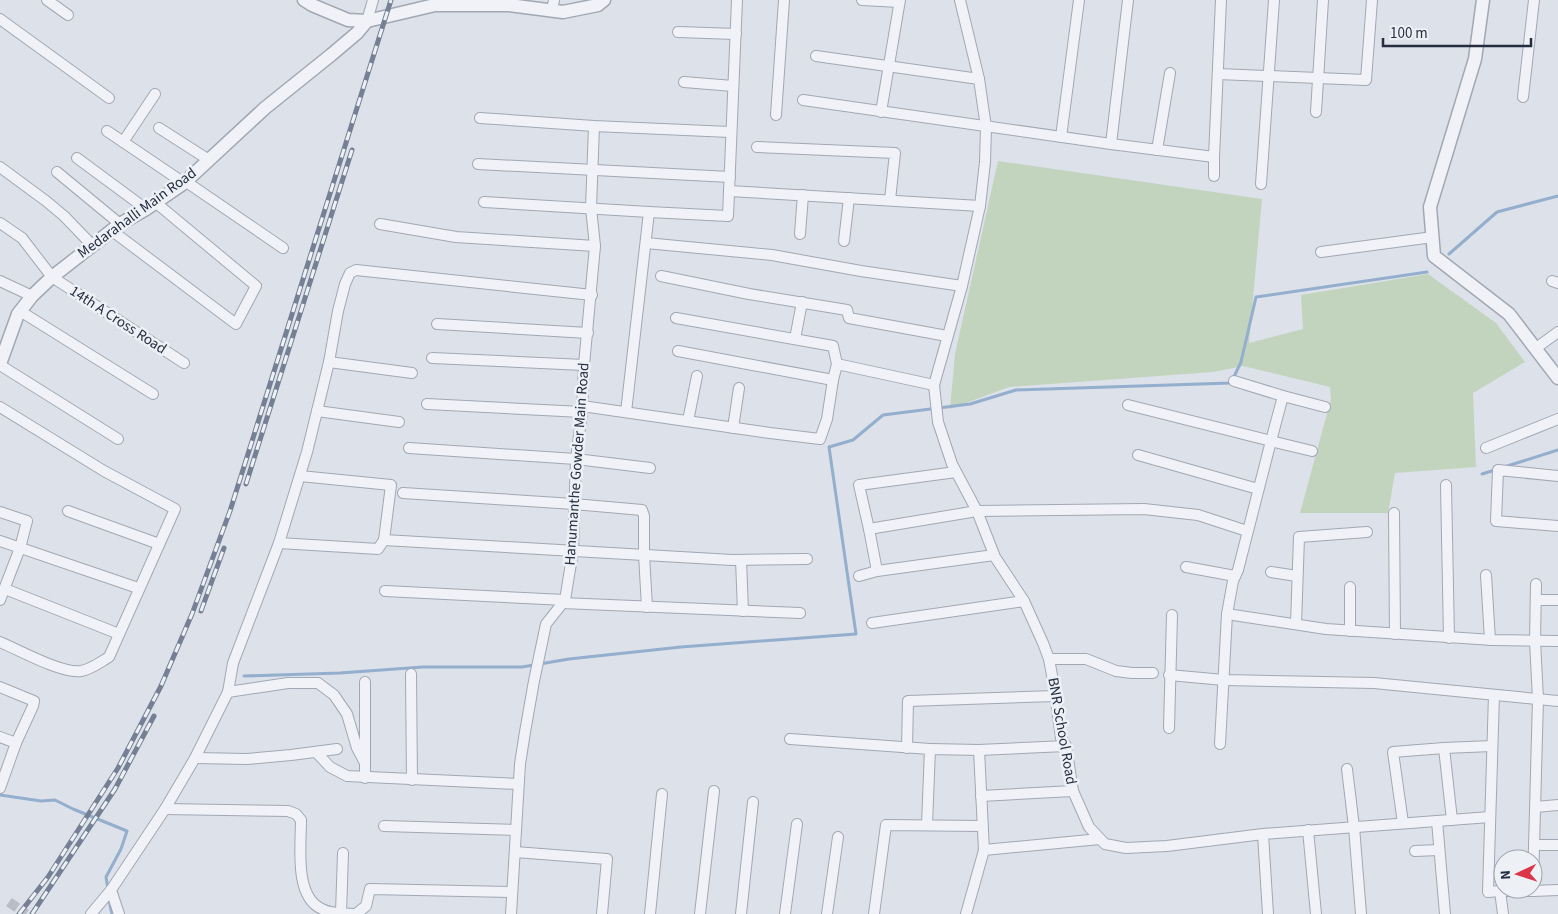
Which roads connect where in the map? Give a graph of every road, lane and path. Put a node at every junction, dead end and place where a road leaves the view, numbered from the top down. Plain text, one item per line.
1 (47, 0) edge
2 (304, 0) edge
3 (373, 0) edge
4 (737, 0) edge
5 (784, 0) edge
6 (863, 0) edge
7 (960, 0) edge
8 (1078, 0) edge
9 (1128, 0) edge
10 (1221, 0) edge
11 (1274, 0) edge
12 (1323, 0) edge
13 (1372, 0) edge
14 (1483, 0) edge
15 (1534, 0) edge
16 (900, 1) edge
17 (601, 2) edge
18 (553, 5) edge
19 (68, 15) dead end
20 (0, 18) edge
21 (367, 21) junction
22 (678, 32) dead end
23 (736, 34) junction
24 (816, 56) dead end
25 (888, 67) junction
26 (1170, 73) dead end
27 (1218, 74) junction
28 (1269, 77) junction
29 (1318, 78) junction
30 (979, 79) junction
31 (684, 82) dead end
32 (733, 86) junction
33 (155, 94) dead end
34 (1523, 97) dead end
35 (109, 98) dead end
36 (803, 100) dead end
37 (881, 112) junction
38 (1316, 112) dead end
39 (776, 115) dead end
40 (480, 118) dead end
41 (594, 126) junction
42 (986, 127) junction
43 (159, 128) dead end
44 (107, 131) dead end
45 (730, 132) junction
46 (1061, 137) junction
47 (123, 142) junction
48 (1111, 144) junction
49 (757, 146) dead end
50 (1157, 150) junction
51 (1214, 157) junction
52 (77, 158) dead end
53 (209, 160) junction
54 (478, 164) dead end
55 (0, 167) edge
56 (592, 170) junction
57 (57, 172) dead end
58 (1214, 176) dead end
59 (730, 177) junction
60 (184, 182) junction
61 (1261, 184) dead end
62 (729, 191) junction
63 (803, 195) junction
64 (849, 198) junction
65 (890, 200) junction
66 (484, 202) dead end
67 (151, 205) junction
68 (980, 206) junction
69 (591, 208) junction
70 (650, 212) junction
71 (0, 223) edge
72 (380, 224) dead end
73 (115, 227) junction
74 (800, 234) dead end
75 (1433, 237) junction
76 (844, 241) dead end
77 (646, 243) junction
78 (92, 245) junction
79 (595, 246) junction
80 (282, 248) dead end
81 (1320, 252) dead end
82 (661, 276) dead end
83 (52, 277) junction
84 (0, 281) edge
85 (962, 286) junction
86 (592, 295) junction
87 (32, 296) junction
88 (802, 302) junction
89 (20, 312) junction
90 (676, 318) dead end
91 (437, 324) dead end
92 (1558, 332) edge
93 (588, 333) junction
94 (947, 336) junction
95 (795, 339) junction
96 (3, 347) edge
97 (1536, 348) junction
98 (678, 351) dead end
99 (432, 358) dead end
100 (329, 362) junction
101 (0, 364) edge
102 (184, 364) dead end
103 (837, 364) junction
104 (584, 365) junction
105 (412, 373) dead end
106 (697, 376) dead end
107 (1558, 378) edge
108 (833, 380) junction
109 (1234, 381) dead end
110 (934, 385) junction
111 (739, 388) dead end
112 (153, 394) dead end
113 (1284, 396) junction
114 (427, 404) dead end
115 (1128, 405) dead end
116 (1325, 406) dead end
117 (0, 407) edge
118 (582, 409) junction
119 (317, 411) junction
120 (626, 412) junction
121 (1558, 419) edge
122 (688, 421) junction
123 (399, 422) dead end
124 (733, 428) junction
125 (118, 439) dead end
126 (1271, 441) junction
127 (409, 448) dead end
128 (1486, 448) dead end
129 (1312, 451) dead end
130 (1138, 455) dead end
131 (576, 459) junction
132 (650, 468) dead end
133 (956, 472) junction
134 (300, 476) junction
135 (1558, 476) edge
136 (1446, 485) dead end
137 (1258, 488) junction
138 (403, 493) dead end
139 (574, 504) junction
140 (68, 511) dead end
141 (977, 511) junction
142 (0, 512) edge
143 (1394, 513) dead end
144 (1558, 526) edge
145 (869, 529) junction
146 (1247, 531) junction
147 (1367, 532) dead end
148 (384, 540) junction
149 (0, 541) edge
150 (279, 543) junction
151 (159, 544) junction
152 (20, 548) junction
153 (573, 551) junction
154 (644, 555) junction
155 (994, 555) junction
156 (807, 559) dead end
157 (742, 560) junction
158 (1186, 567) dead end
159 (877, 571) junction
160 (1271, 572) dead end
161 (1486, 575) dead end
162 (859, 576) dead end
163 (1235, 576) junction
164 (1297, 576) junction
165 (1536, 584) dead end
166 (1350, 587) dead end
167 (138, 588) junction
168 (5, 589) junction
169 (385, 591) dead end
170 (0, 600) edge
171 (1536, 600) junction
172 (1558, 600) edge
173 (1024, 601) junction
174 (563, 602) junction
175 (647, 607) junction
176 (743, 611) junction
177 (800, 613) dead end
178 (1227, 614) junction
179 (1172, 616) dead end
180 (872, 623) dead end
181 (1296, 624) junction
182 (1350, 631) junction
183 (119, 634) junction
184 (1395, 634) junction
185 (1448, 638) junction
186 (1490, 640) junction
187 (1535, 641) junction
188 (1558, 641) edge
189 (0, 642) edge
190 (1049, 660) junction
191 (1153, 673) dead end
192 (412, 674) dead end
193 (1169, 676) junction
194 (1224, 680) junction
195 (365, 682) dead end
196 (0, 687) edge
197 (228, 692) junction
198 (1494, 695) junction
199 (1055, 696) junction
200 (1538, 699) junction
201 (1558, 700) edge
202 (1168, 728) dead end
203 (0, 737) edge
204 (790, 739) dead end
205 (16, 743) junction
206 (1220, 744) dead end
207 (1066, 746) junction
208 (1492, 746) junction
209 (907, 748) junction
210 (1444, 748) junction
211 (337, 749) dead end
212 (930, 749) junction
213 (979, 750) junction
214 (316, 752) junction
215 (195, 758) junction
216 (365, 763) junction
217 (1347, 769) dead end
218 (365, 778) junction
219 (412, 780) junction
220 (518, 784) junction
221 (0, 788) edge
222 (714, 791) dead end
223 (1073, 791) junction
224 (662, 794) dead end
225 (981, 796) junction
226 (753, 802) dead end
227 (1558, 806) edge
228 (1536, 807) junction
229 (165, 809) junction
230 (1490, 817) junction
231 (1452, 820) junction
232 (1437, 821) junction
233 (1403, 823) junction
234 (797, 824) dead end
235 (927, 825) junction
236 (384, 826) dead end
237 (982, 826) junction
238 (1354, 827) junction
239 (516, 830) junction
240 (1308, 830) junction
241 (1263, 834) junction
242 (838, 837) dead end
243 (1100, 839) junction
244 (1534, 845) junction
245 (1558, 845) edge
246 (1534, 849) edge
247 (984, 850) junction
248 (1439, 850) junction
249 (1414, 851) dead end
250 (515, 852) junction
251 (343, 853) dead end
252 (1543, 889) edge
253 (111, 890) junction
254 (1558, 890) edge
255 (512, 892) junction
256 (1493, 892) edge
257 (1501, 899) edge
258 (329, 913) edge
259 (341, 913) edge
260 (91, 914) edge
261 (119, 914) edge
262 (354, 914) edge
263 (511, 914) edge
264 (602, 914) edge
265 (650, 914) edge
266 (700, 914) edge
267 (740, 914) edge
268 (785, 914) edge
269 (827, 914) edge
270 (874, 914) edge
271 (966, 914) edge
272 (1268, 914) edge
273 (1316, 914) edge
274 (1361, 914) edge
275 (1445, 914) edge
276 (1503, 914) edge

1 - 19 street
2 - 21 street
3 - 21 street
4 - 23 street
5 - 39 street
6 - 16 street
7 - 30 street
8 - 46 street
9 - 48 street
10 - 27 street
11 - 28 street
12 - 29 street
13 - 29 street
14 - 75 street
15 - 34 street
16 - 25 street
17 - 18 street
18 - 21 street
20 - 35 street
21 - 53 street, Medarahalli Main Road
22 - 23 street
23 - 32 street
24 - 25 street
25 - 30 street
25 - 37 street
26 - 50 street
27 - 28 street
27 - 51 street
28 - 29 street
28 - 61 street
29 - 38 street
30 - 42 street
31 - 32 street
32 - 45 street
33 - 47 street
36 - 37 street
37 - 42 street
40 - 41 street
41 - 45 street
41 - 56 street, Hanumanthe Gowder Main Road
42 - 46 street
42 - 68 street
43 - 53 street
44 - 47 street
45 - 59 street
46 - 48 street
47 - 60 street
48 - 50 street
49 - 65 street
50 - 51 street
51 - 58 street
52 - 67 street
53 - 60 street, Medarahalli Main Road
54 - 56 street
55 - 78 street
56 - 59 street
56 - 69 street, Hanumanthe Gowder Main Road
57 - 73 street
59 - 62 street
60 - 67 street, Medarahalli Main Road
60 - 80 street
62 - 63 street
62 - 70 street
63 - 64 street
63 - 74 street
64 - 65 street
64 - 76 street
65 - 68 street
66 - 69 street
67 - 73 street, Medarahalli Main Road
67 - 73 street
68 - 85 street
69 - 70 street
69 - 79 street, Hanumanthe Gowder Main Road
70 - 77 street
71 - 83 street, 14th A Cross Road
72 - 79 street
73 - 78 street, Medarahalli Main Road
75 - 81 street
75 - 97 street
77 - 85 street
77 - 120 street
78 - 83 street, Medarahalli Main Road
79 - 86 street, Hanumanthe Gowder Main Road
82 - 88 street
83 - 87 street, Medarahalli Main Road
83 - 102 street, 14th A Cross Road
84 - 87 street
85 - 94 street
86 - 93 street, Hanumanthe Gowder Main Road
86 - 100 street
87 - 89 street, Medarahalli Main Road
88 - 94 street
88 - 95 street
89 - 96 street, Medarahalli Main Road
89 - 112 street
90 - 95 street
91 - 93 street
92 - 97 street
93 - 104 street, Hanumanthe Gowder Main Road
94 - 110 street
95 - 103 street
96 - 101 street, Medarahalli Main Road
97 - 107 street
98 - 108 street
99 - 104 street
100 - 105 street
100 - 119 street
101 - 125 street
103 - 108 street
103 - 110 street
104 - 118 street, Hanumanthe Gowder Main Road
106 - 122 street
108 - 124 street
109 - 113 street
110 - 133 street, BNR School Road
111 - 124 street
113 - 116 street
113 - 126 street
114 - 118 street
115 - 126 street
117 - 151 street
118 - 120 street
118 - 131 street, Hanumanthe Gowder Main Road
119 - 123 street
119 - 134 street
120 - 122 street
121 - 128 street
122 - 124 street
126 - 129 street
126 - 137 street
127 - 131 street
130 - 137 street
131 - 132 street
131 - 139 street, Hanumanthe Gowder Main Road
133 - 141 street, BNR School Road
133 - 145 street
134 - 148 street
134 - 150 street
135 - 144 street
136 - 185 street
137 - 146 street
138 - 139 street
139 - 153 street, Hanumanthe Gowder Main Road
139 - 154 street
140 - 151 street
141 - 145 street
141 - 146 street
141 - 155 street, BNR School Road
142 - 152 street
143 - 184 street
145 - 159 street
146 - 163 street
147 - 164 street
148 - 150 street
148 - 153 street
149 - 152 street
150 - 197 street
151 - 167 street
152 - 167 street
152 - 168 street
153 - 154 street
153 - 174 street, Hanumanthe Gowder Main Road
154 - 157 street
154 - 175 street
155 - 159 street
155 - 173 street, BNR School Road
156 - 157 street
157 - 176 street
158 - 163 street
159 - 162 street
160 - 164 street
161 - 186 street
163 - 178 street
164 - 181 street
165 - 171 street
166 - 182 street
167 - 183 street
168 - 170 street
168 - 183 street
169 - 174 street
171 - 172 street
171 - 187 street
173 - 180 street
173 - 190 street, BNR School Road
174 - 175 street
174 - 220 street, Hanumanthe Gowder Main Road
175 - 176 street
176 - 177 street
178 - 181 street
178 - 194 street
179 - 193 street
181 - 182 street
182 - 184 street
183 - 189 street
184 - 185 street
185 - 186 street
186 - 187 street
187 - 188 street
187 - 200 street
190 - 191 street
190 - 199 street, BNR School Road
192 - 219 street
193 - 194 street
193 - 202 street
194 - 198 street
194 - 206 street
195 - 216 street
196 - 205 street
197 - 215 street
197 - 216 street
198 - 200 street
198 - 208 street
199 - 207 street, BNR School Road
199 - 209 street
200 - 201 street
200 - 228 street
203 - 205 street
204 - 209 street
205 - 221 street
207 - 213 street
207 - 223 street, BNR School Road
208 - 210 street
208 - 230 street
209 - 212 street
210 - 231 street
210 - 233 street
211 - 214 street
212 - 213 street
212 - 235 street
213 - 225 street
214 - 215 street
214 - 218 street
215 - 229 street
216 - 218 street
217 - 238 street
218 - 219 street
219 - 220 street
220 - 239 street, Hanumanthe Gowder Main Road
222 - 266 street
223 - 225 street
223 - 243 street, BNR School Road
224 - 265 street
225 - 237 street
226 - 267 street
227 - 228 street
228 - 244 street
229 - 253 street
229 - 258 street
230 - 231 street
230 - 256 street
231 - 232 street
232 - 233 street
232 - 248 street
233 - 238 street
234 - 268 street
235 - 237 street
235 - 270 street
236 - 239 street
237 - 247 street
238 - 240 street
238 - 274 street
239 - 250 street, Hanumanthe Gowder Main Road
240 - 241 street
240 - 273 street
241 - 243 street
241 - 272 street
242 - 269 street
243 - 247 street
244 - 245 street
244 - 246 street
247 - 271 street
248 - 249 street
248 - 275 street
250 - 255 street, Hanumanthe Gowder Main Road
250 - 264 street
251 - 259 street
252 - 254 street
253 - 260 street
253 - 261 street
255 - 262 street
255 - 263 street, Hanumanthe Gowder Main Road
257 - 276 street
258 - 259 street
259 - 262 street

